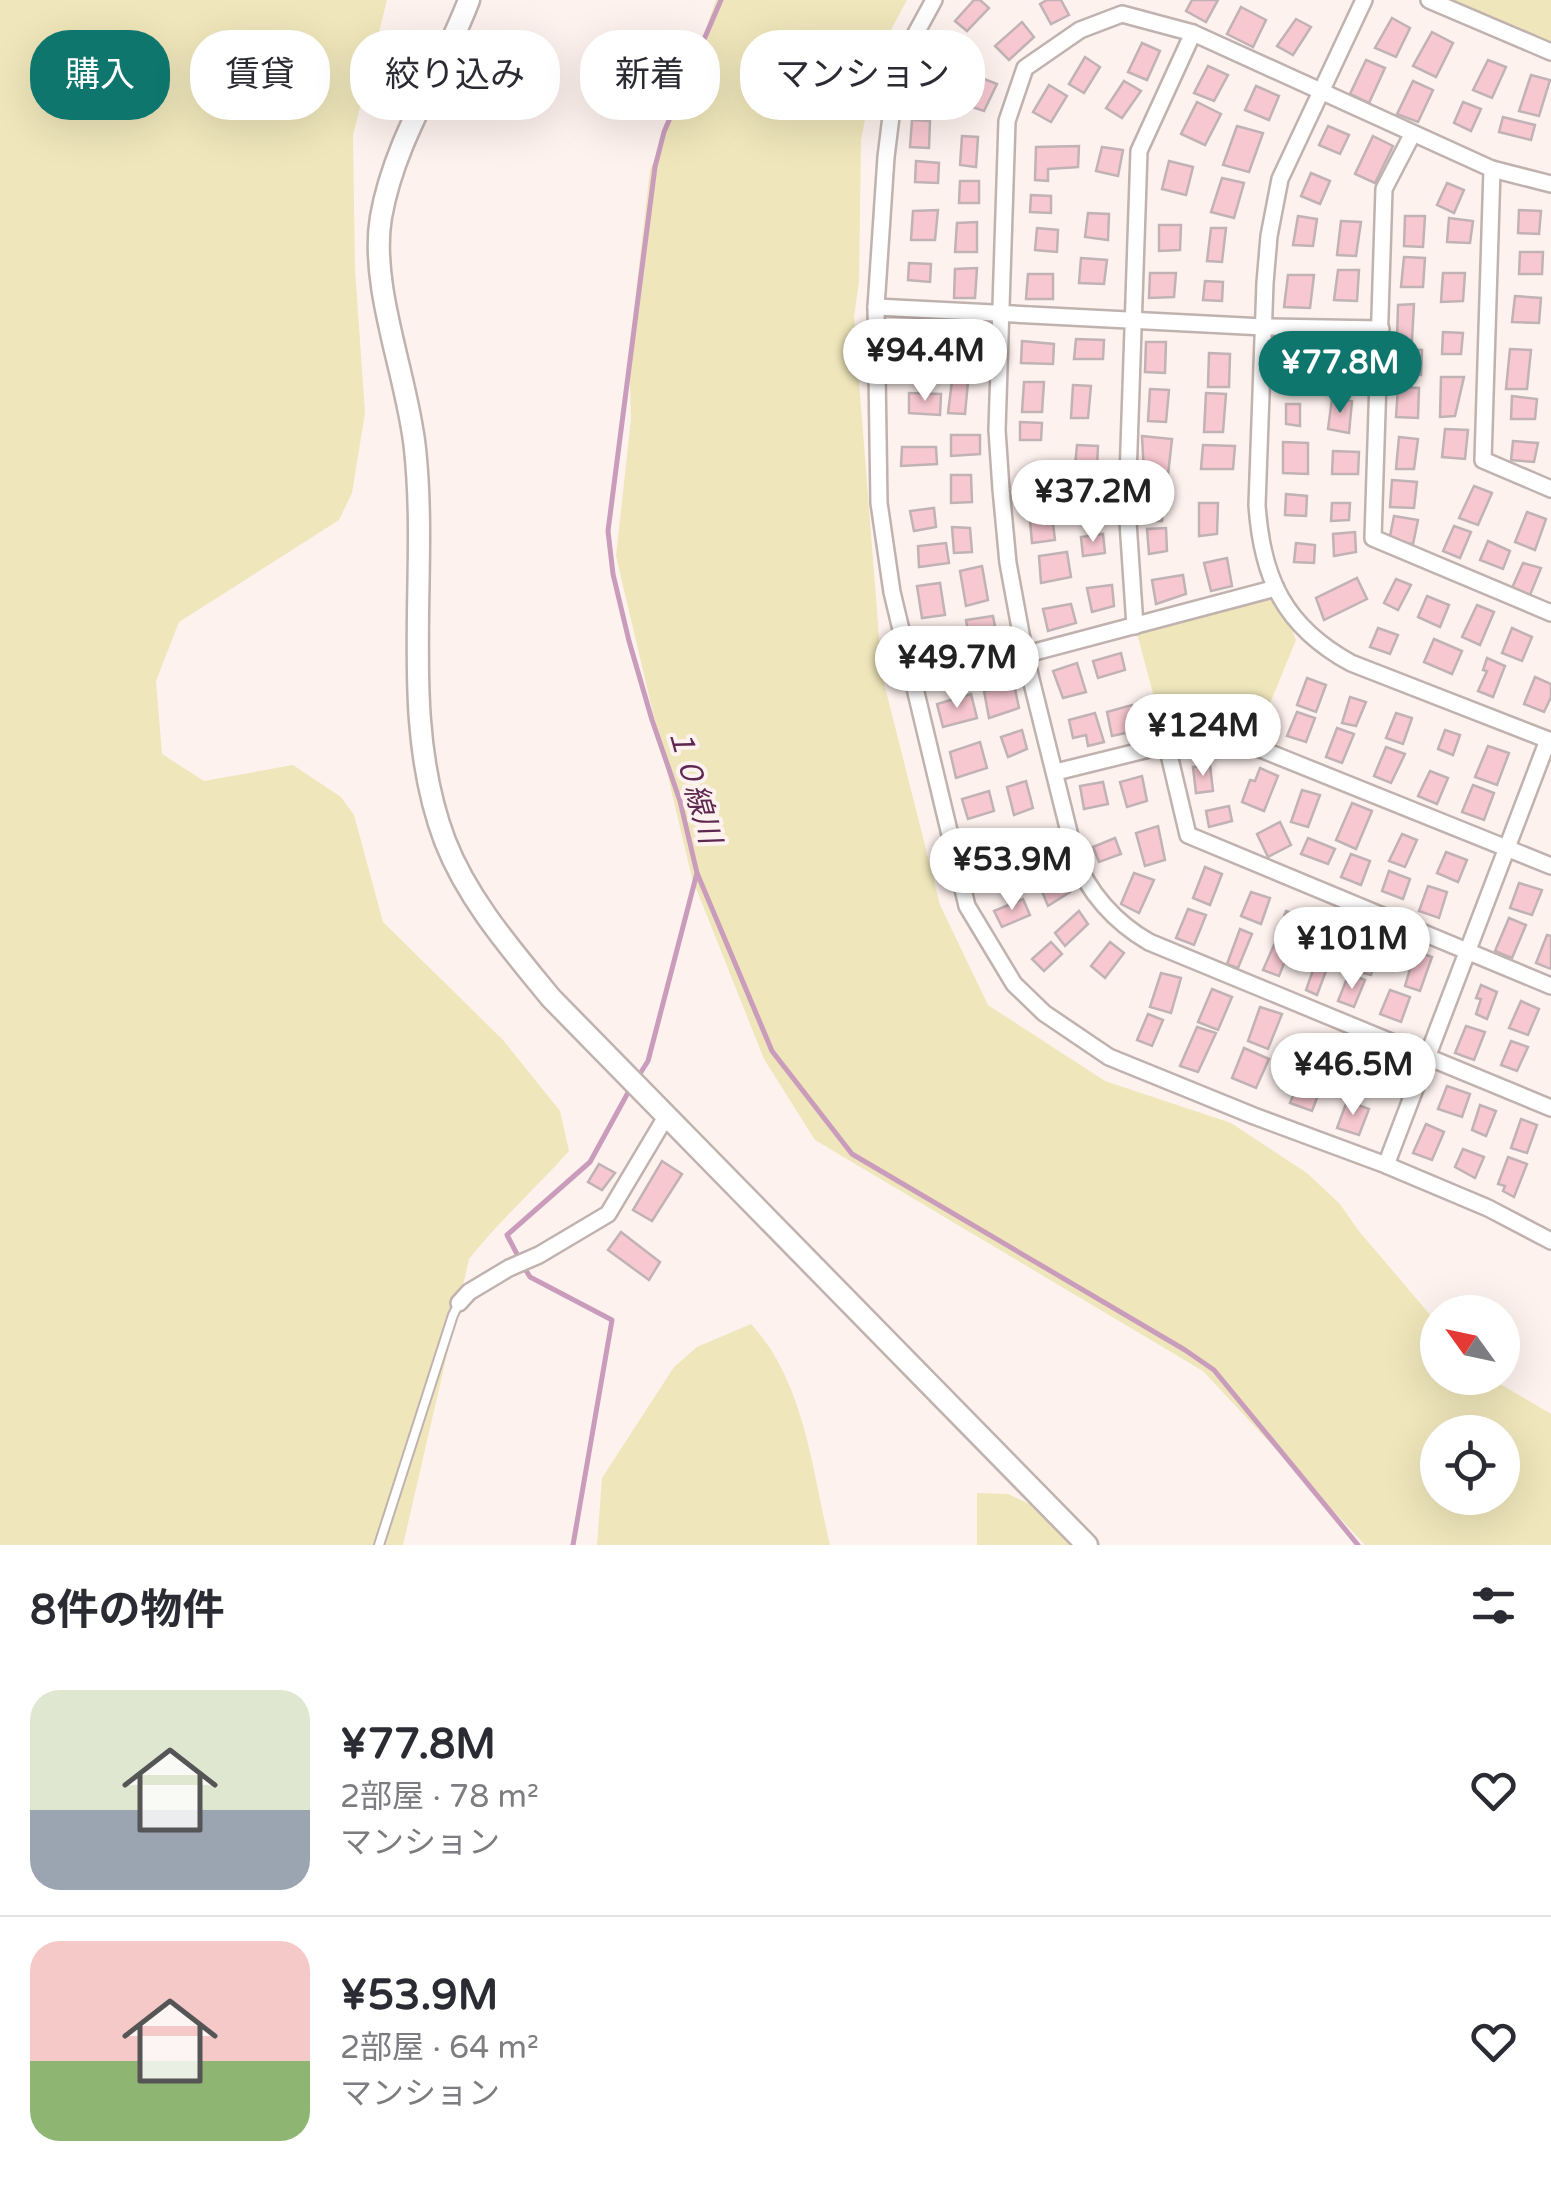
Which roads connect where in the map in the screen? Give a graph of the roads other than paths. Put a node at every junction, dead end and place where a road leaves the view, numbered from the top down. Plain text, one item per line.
1 (469, 0) edge
2 (934, 0) edge
3 (1364, 0) edge
4 (1429, 0) edge
5 (1193, 33) junction
6 (1551, 52) edge
7 (1322, 91) junction
8 (1412, 135) junction
9 (1492, 170) junction
10 (1551, 184) edge
11 (876, 306) junction
12 (1000, 312) junction
13 (1134, 318) junction
14 (1264, 327) junction
15 (1381, 329) junction
16 (1551, 488) edge
17 (1276, 588) junction
18 (1551, 612) edge
19 (1135, 626) junction
20 (1025, 655) junction
21 (914, 684) junction
22 (1550, 741) edge
23 (1166, 746) junction
24 (1056, 772) junction
25 (1507, 848) junction
26 (1551, 866) edge
27 (1467, 951) junction
28 (1551, 986) edge
29 (1426, 1057) junction
30 (1551, 1108) edge
31 (668, 1115) junction
32 (1386, 1165) junction
33 (1551, 1241) edge
34 (459, 1303) joint
35 (379, 1545) edge
36 (1087, 1545) edge

1 - 31 street
2 - 11 street
3 - 7 street
4 - 6 street
5 - 7 street
5 - 12 street
5 - 13 street
7 - 8 street
7 - 14 street
8 - 9 street
8 - 15 street
9 - 10 street
9 - 16 street
11 - 12 street
11 - 21 street
12 - 13 street
12 - 20 street
13 - 14 street
13 - 19 street
14 - 15 street
14 - 17 street
15 - 18 street
17 - 19 street
17 - 22 street
19 - 20 street
20 - 21 street
20 - 24 street
21 - 32 street
22 - 25 street
23 - 24 street
23 - 25 street
23 - 27 street
24 - 29 street
25 - 26 street
25 - 27 street
27 - 28 street
27 - 29 street
29 - 30 street
29 - 32 street
31 - 34 street
31 - 36 street
32 - 33 street
34 - 35 lane

